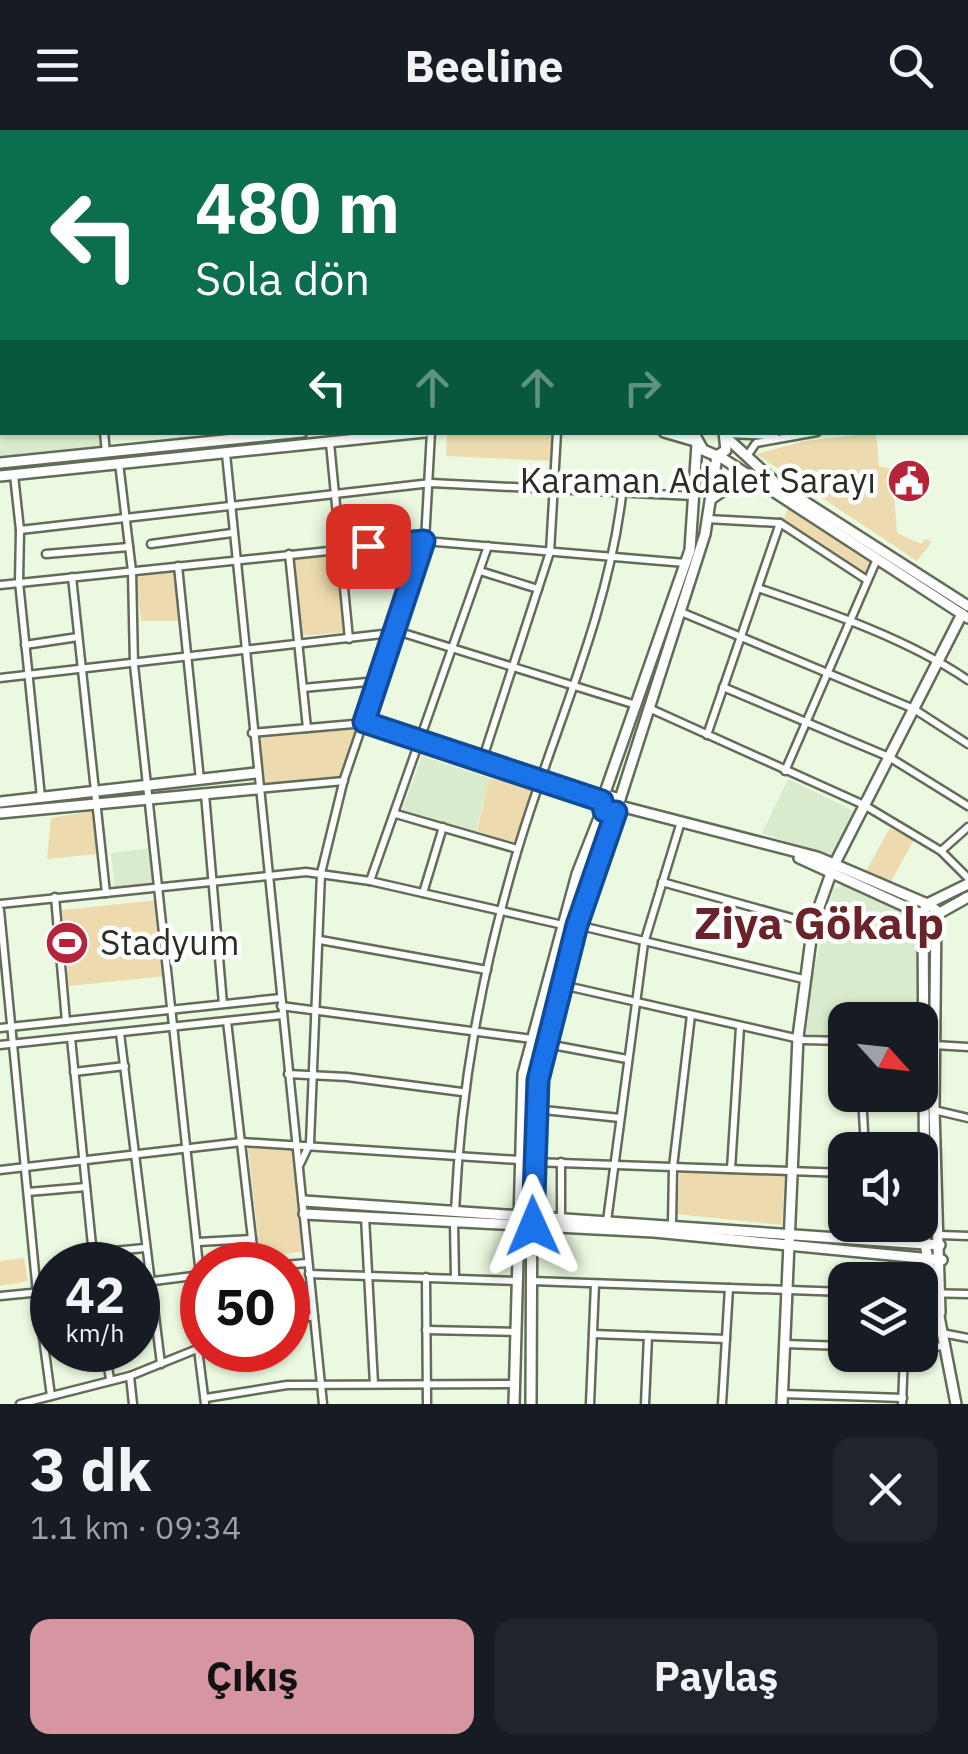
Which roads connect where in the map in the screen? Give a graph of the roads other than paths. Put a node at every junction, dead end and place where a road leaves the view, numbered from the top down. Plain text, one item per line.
1 (104, 435) edge
2 (275, 435) edge
3 (399, 435) edge
4 (428, 435) edge
5 (557, 435) edge
6 (726, 435) edge
7 (795, 435) edge
8 (781, 437) junction
9 (695, 439) edge
10 (330, 442) junction
11 (106, 454) junction
12 (226, 454) junction
13 (718, 456) junction
14 (747, 458) junction
15 (0, 463) edge
16 (119, 464) junction
17 (14, 475) junction
18 (0, 476) edge
19 (431, 482) junction
20 (760, 484) junction
21 (556, 490) junction
22 (334, 495) junction
23 (622, 495) junction
24 (695, 496) junction
25 (710, 501) junction
26 (229, 507) junction
27 (126, 518) junction
28 (707, 519) junction
29 (780, 523) junction
30 (20, 530) junction
31 (232, 533) junction
32 (424, 541) junction
33 (150, 544) dead end
34 (488, 546) junction
35 (129, 547) junction
36 (340, 548) junction
37 (550, 552) junction
38 (46, 554) dead end
39 (290, 554) junction
40 (614, 558) junction
41 (877, 559) junction
42 (234, 562) junction
43 (685, 563) junction
44 (178, 566) junction
45 (480, 570) junction
46 (132, 571) junction
47 (72, 577) junction
48 (867, 580) junction
49 (18, 582) junction
50 (0, 585) edge
51 (538, 588) junction
52 (758, 588) junction
53 (681, 612) junction
54 (966, 612) edge
55 (847, 621) junction
56 (394, 634) junction
57 (741, 636) junction
58 (78, 637) junction
59 (349, 639) junction
60 (297, 643) junction
61 (25, 646) junction
62 (454, 649) junction
63 (245, 653) junction
64 (188, 658) junction
65 (938, 662) junction
66 (134, 665) junction
67 (513, 666) junction
68 (82, 668) junction
69 (825, 672) junction
70 (28, 674) junction
71 (0, 678) edge
72 (968, 680) edge
73 (378, 681) junction
74 (574, 686) junction
75 (723, 687) junction
76 (302, 688) junction
77 (636, 706) junction
78 (651, 709) junction
79 (914, 709) junction
80 (805, 721) junction
81 (364, 722) junction
82 (307, 728) junction
83 (252, 732) junction
84 (706, 736) junction
85 (422, 742) junction
86 (968, 744) edge
87 (889, 757) junction
88 (482, 761) junction
89 (785, 772) junction
90 (256, 774) junction
91 (200, 780) junction
92 (344, 781) junction
93 (541, 783) junction
94 (149, 786) junction
95 (258, 788) junction
96 (94, 792) junction
97 (206, 794) junction
98 (40, 798) junction
99 (151, 799) junction
100 (0, 802) edge
101 (604, 802) junction
102 (94, 804) junction
103 (618, 806) junction
104 (864, 806) junction
105 (968, 806) edge
106 (0, 814) edge
107 (396, 814) junction
108 (680, 825) junction
109 (968, 826) edge
110 (442, 827) junction
111 (518, 849) junction
112 (942, 851) junction
113 (833, 869) junction
114 (322, 873) junction
115 (268, 878) junction
116 (370, 880) junction
117 (968, 881) edge
118 (662, 882) junction
119 (214, 883) junction
120 (161, 888) junction
121 (106, 892) junction
122 (423, 893) junction
123 (54, 896) junction
124 (966, 902) edge
125 (0, 907) edge
126 (925, 909) junction
127 (501, 912) junction
128 (936, 915) junction
129 (812, 924) junction
130 (563, 925) junction
131 (577, 925) junction
132 (320, 940) junction
133 (644, 942) junction
134 (487, 970) junction
135 (803, 980) junction
136 (561, 984) junction
137 (633, 1002) junction
138 (926, 1002) edge
139 (929, 1002) edge
140 (223, 1004) junction
141 (281, 1006) junction
142 (318, 1008) junction
143 (171, 1010) junction
144 (691, 1015) junction
145 (66, 1021) junction
146 (227, 1021) junction
147 (13, 1027) junction
148 (175, 1027) junction
149 (740, 1027) junction
150 (0, 1028) edge
151 (472, 1030) junction
152 (120, 1033) junction
153 (71, 1038) junction
154 (798, 1038) junction
155 (532, 1039) junction
156 (828, 1040) edge
157 (13, 1044) junction
158 (547, 1044) junction
159 (938, 1045) edge
160 (0, 1046) edge
161 (968, 1047) edge
162 (627, 1059) junction
163 (125, 1066) junction
164 (74, 1072) junction
165 (288, 1074) junction
166 (314, 1075) junction
167 (462, 1092) junction
168 (534, 1109) junction
169 (938, 1111) edge
170 (926, 1112) edge
171 (934, 1112) edge
172 (620, 1118) junction
173 (968, 1118) edge
174 (242, 1142) junction
175 (298, 1142) junction
176 (310, 1143) junction
177 (188, 1149) junction
178 (137, 1155) junction
179 (458, 1155) junction
180 (519, 1160) junction
181 (84, 1161) junction
182 (532, 1162) junction
183 (562, 1162) junction
184 (300, 1164) junction
185 (614, 1164) junction
186 (673, 1167) junction
187 (25, 1168) junction
188 (731, 1168) junction
189 (0, 1170) edge
190 (792, 1171) junction
191 (828, 1172) edge
192 (86, 1187) junction
193 (27, 1192) junction
194 (304, 1201) junction
195 (304, 1214) junction
196 (455, 1217) junction
197 (365, 1218) junction
198 (562, 1219) junction
199 (519, 1220) junction
200 (533, 1221) junction
201 (607, 1221) junction
202 (672, 1224) junction
203 (790, 1232) junction
204 (828, 1236) edge
205 (968, 1236) edge
206 (252, 1239) junction
207 (940, 1240) junction
208 (31, 1242) edge
209 (91, 1242) edge
210 (144, 1242) edge
211 (198, 1242) joint
212 (252, 1242) edge
213 (306, 1242) edge
214 (899, 1242) edge
215 (789, 1244) junction
216 (925, 1244) junction
217 (927, 1257) junction
218 (942, 1260) junction
219 (929, 1262) edge
220 (310, 1274) edge
221 (367, 1276) junction
222 (426, 1277) junction
223 (455, 1278) junction
224 (516, 1280) junction
225 (310, 1282) edge
226 (532, 1282) junction
227 (595, 1284) junction
228 (729, 1288) junction
229 (787, 1291) junction
230 (938, 1291) junction
231 (828, 1292) edge
232 (30, 1294) edge
233 (968, 1294) edge
234 (0, 1296) edge
235 (314, 1316) junction
236 (310, 1317) edge
237 (426, 1330) junction
238 (516, 1332) junction
239 (941, 1332) junction
240 (593, 1334) junction
241 (648, 1336) junction
242 (968, 1338) edge
243 (726, 1339) junction
244 (785, 1344) junction
245 (828, 1345) edge
246 (938, 1346) edge
247 (944, 1346) junction
248 (180, 1356) edge
249 (160, 1364) edge
250 (48, 1372) edge
251 (109, 1372) edge
252 (140, 1372) edge
253 (203, 1372) edge
254 (903, 1372) edge
255 (130, 1376) junction
256 (110, 1378) junction
257 (321, 1384) junction
258 (374, 1384) junction
259 (426, 1384) junction
260 (516, 1384) junction
261 (51, 1396) junction
262 (782, 1399) edge
263 (40, 1401) edge
264 (206, 1401) edge
265 (902, 1401) edge
266 (20, 1404) edge
267 (133, 1404) edge
268 (323, 1404) edge
269 (427, 1404) edge
270 (514, 1404) edge
271 (531, 1404) edge
272 (590, 1404) edge
273 (645, 1404) edge
274 (722, 1404) edge
275 (956, 1404) edge

1 - 11 street
2 - 11 main road
3 - 10 main road
4 - 19 street
5 - 21 street
6 - 8 street
6 - 13 main road
6 - 14 main road
7 - 8 street
8 - 14 street
9 - 13 main road
9 - 24 main road
10 - 12 main road
10 - 22 street
11 - 15 main road
12 - 16 main road
12 - 26 street
13 - 20 main road
13 - 25 main road
14 - 54 main road
16 - 17 main road
16 - 27 street
17 - 18 main road
17 - 30 street
19 - 21 street
19 - 22 street
19 - 32 street
20 - 25 main road
20 - 41 main road
21 - 23 street
21 - 37 street
22 - 26 street
22 - 36 street
23 - 24 street
23 - 40 street
24 - 43 main road
25 - 28 main road
26 - 27 street
26 - 31 street
27 - 30 street
27 - 35 street
28 - 29 street
28 - 53 main road
29 - 48 street
29 - 52 street
30 - 49 street
31 - 33 street
31 - 42 street
32 - 34 street
32 - 36 street
32 - 56 street
34 - 37 street
34 - 45 street
35 - 38 street
35 - 46 street
36 - 39 street
36 - 59 street
37 - 40 street
37 - 51 street
39 - 42 street
39 - 60 street
40 - 43 street
40 - 74 street
41 - 48 street
41 - 54 main road
42 - 44 street
42 - 63 street
43 - 77 main road
44 - 46 street
44 - 64 street
45 - 51 street
45 - 62 street
46 - 47 street
46 - 66 street
47 - 49 street
47 - 58 street
48 - 55 street
49 - 50 street
49 - 61 street
51 - 67 street
52 - 55 street
52 - 57 street
53 - 57 street
53 - 78 main road
54 - 65 main road
55 - 65 street
55 - 69 street
56 - 59 street
56 - 62 street
56 - 73 street
57 - 69 street
57 - 75 street
58 - 61 street
58 - 68 street
59 - 60 street
60 - 63 street
60 - 76 street
61 - 70 street
62 - 67 street
62 - 85 street
63 - 64 street
63 - 83 street
64 - 66 street
64 - 91 street
65 - 72 street
65 - 79 main road
66 - 68 street
66 - 94 street
67 - 74 street
67 - 88 street
68 - 70 street
68 - 96 street
69 - 79 street
69 - 80 street
70 - 71 street
70 - 98 street
73 - 76 street
73 - 81 street
74 - 77 street
74 - 93 street
75 - 80 street
75 - 84 street
76 - 82 street
77 - 101 main road
78 - 84 street
78 - 103 main road
79 - 86 street
79 - 87 main road
80 - 87 street
80 - 89 street
81 - 82 street
81 - 85 street
81 - 92 street
82 - 83 street
83 - 90 street
84 - 89 street
85 - 88 street
85 - 107 street
87 - 104 main road
87 - 105 street
88 - 93 street
89 - 104 street
90 - 91 main road
90 - 95 street
91 - 94 main road
92 - 95 street
92 - 114 street
93 - 101 street
93 - 111 street
94 - 96 main road
94 - 99 street
95 - 97 main road
95 - 115 street
96 - 98 main road
96 - 102 street
97 - 99 main road
97 - 119 street
98 - 100 main road
99 - 102 main road
99 - 120 street
101 - 103 main road
101 - 103 main road
101 - 130 main road
102 - 106 main road
102 - 121 street
103 - 108 main road
103 - 131 main road
104 - 112 street
104 - 113 main road
107 - 110 street
107 - 116 street
108 - 113 main road
108 - 118 street
109 - 112 street
110 - 111 street
110 - 122 street
111 - 127 street
112 - 117 street
113 - 126 main road
113 - 129 main road
114 - 115 street
114 - 116 street
114 - 132 street
115 - 119 street
115 - 141 street
116 - 122 street
117 - 126 main road
118 - 129 street
118 - 133 street
119 - 120 street
119 - 140 street
120 - 121 street
120 - 143 street
121 - 123 street
122 - 127 street
123 - 125 street
123 - 145 street
124 - 128 main road
125 - 147 street
126 - 128 main road
126 - 138 main road
127 - 130 street
127 - 134 street
128 - 139 main road
129 - 135 main road
130 - 155 main road
131 - 133 street
131 - 136 main road
132 - 134 street
132 - 142 street
133 - 135 street
133 - 137 street
134 - 151 street
135 - 154 main road
136 - 137 street
136 - 158 main road
137 - 144 street
137 - 162 street
140 - 141 street
140 - 143 street
141 - 142 street
141 - 146 street
141 - 165 street
142 - 151 street
142 - 166 street
143 - 145 street
143 - 148 street
144 - 149 street
144 - 186 street
145 - 147 street
146 - 148 street
146 - 174 street
147 - 150 street
147 - 157 street
148 - 152 street
148 - 177 street
149 - 154 street
149 - 188 street
151 - 155 street
151 - 167 street
152 - 153 street
152 - 163 street
153 - 157 street
153 - 164 street
154 - 156 street
154 - 190 main road
155 - 180 main road
157 - 160 street
157 - 187 street
158 - 162 street
158 - 168 main road
159 - 161 street
162 - 172 street
163 - 164 street
163 - 178 street
164 - 181 street
165 - 166 street
165 - 175 street
166 - 167 street
166 - 176 street
167 - 179 street
168 - 172 street
168 - 182 main road
169 - 173 street
170 - 216 main road
171 - 207 main road
172 - 185 street
174 - 175 street
174 - 177 street
174 - 206 street
175 - 176 street
175 - 184 street
176 - 179 street
176 - 184 street
177 - 178 street
177 - 211 street
178 - 181 street
178 - 210 street
179 - 180 street
179 - 196 street
180 - 199 main road
181 - 187 street
181 - 192 street
182 - 183 street
182 - 200 main road
183 - 185 street
183 - 198 street
184 - 194 street
185 - 186 street
185 - 201 street
186 - 188 street
186 - 202 street
187 - 189 street
187 - 193 street
188 - 190 street
190 - 191 street
190 - 203 main road
192 - 193 street
192 - 209 street
193 - 208 street
194 - 195 street
194 - 196 main road
195 - 197 main road
195 - 213 street
196 - 197 main road
196 - 199 main road
196 - 223 street
197 - 221 street
198 - 200 main road
198 - 201 main road
199 - 200 main road
199 - 224 main road
200 - 215 main road
200 - 226 main road
201 - 202 main road
202 - 203 main road
203 - 204 main road
203 - 215 main road
205 - 207 street
206 - 211 street
206 - 212 street
207 - 216 main road
207 - 218 main road
214 - 216 main road
215 - 217 main road
215 - 229 main road
216 - 217 main road
217 - 218 main road
217 - 219 main road
218 - 230 main road
220 - 221 street
221 - 222 street
221 - 258 street
222 - 223 street
222 - 237 street
223 - 224 street
224 - 238 main road
225 - 235 street
226 - 227 street
226 - 271 main road
227 - 228 street
227 - 240 street
228 - 229 street
228 - 243 street
229 - 231 street
229 - 244 main road
230 - 233 street
230 - 239 main road
232 - 234 street
235 - 236 street
235 - 257 street
237 - 238 street
237 - 259 street
238 - 260 main road
239 - 242 street
239 - 247 main road
240 - 241 street
240 - 272 street
241 - 243 street
241 - 273 street
243 - 274 street
244 - 245 street
244 - 262 main road
246 - 247 street
247 - 275 main road
248 - 249 street
250 - 261 street
251 - 256 street
252 - 255 street
253 - 264 street
254 - 265 street
255 - 256 street
255 - 267 street
256 - 261 street
257 - 258 street
257 - 264 street
257 - 268 street
258 - 259 street
259 - 260 street
259 - 269 street
260 - 270 main road
261 - 263 street
262 - 265 street
263 - 266 street

